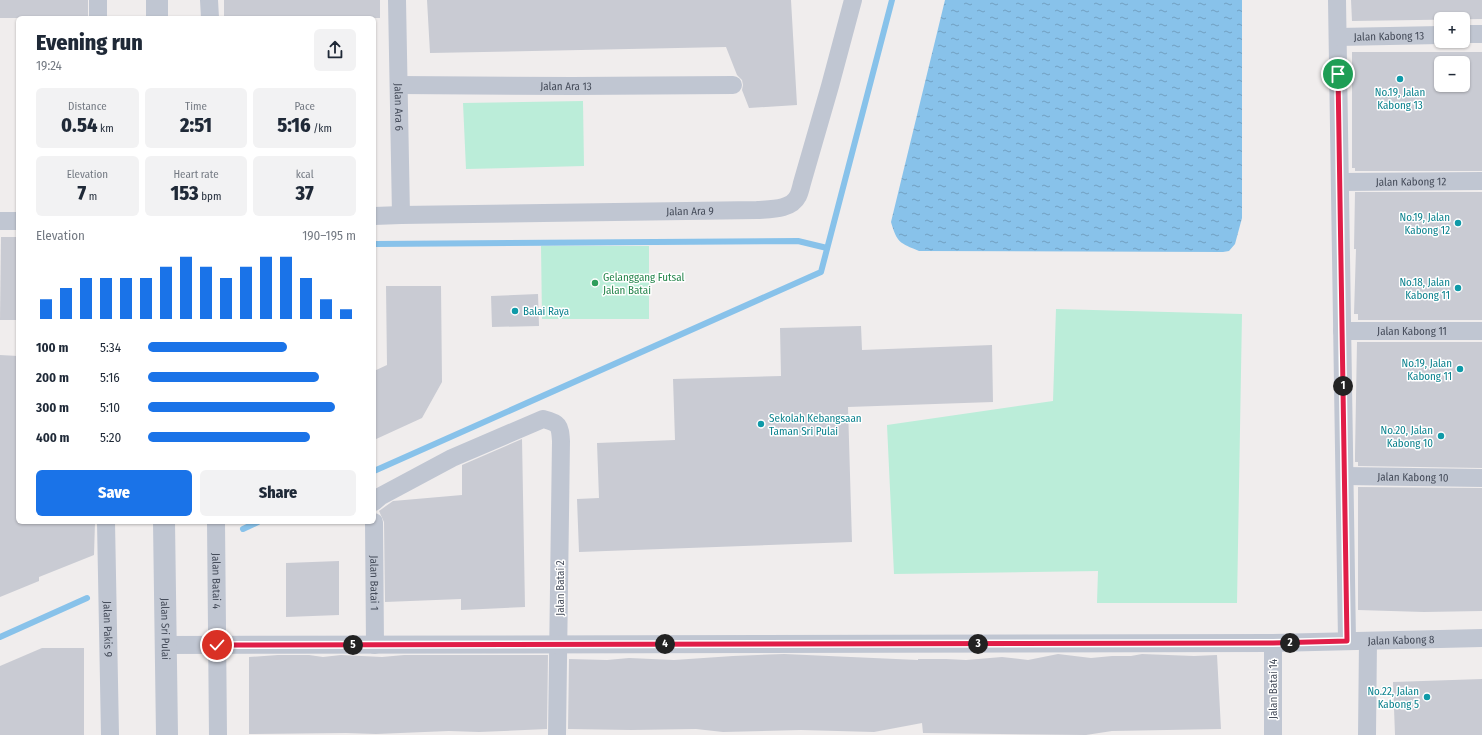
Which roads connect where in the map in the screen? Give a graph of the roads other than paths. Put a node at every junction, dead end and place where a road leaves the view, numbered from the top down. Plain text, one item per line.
1 (98, 0) edge
2 (157, 0) edge
3 (209, 0) edge
4 (397, 0) edge
5 (853, 0) edge
6 (1337, 0) edge
7 (98, 16) edge
8 (157, 16) edge
9 (210, 16) edge
10 (1470, 34) edge
11 (1482, 34) edge
12 (1434, 35) edge
13 (1338, 36) junction
14 (399, 85) junction
15 (733, 85) dead end
16 (1482, 181) edge
17 (1340, 182) junction
18 (401, 215) junction
19 (376, 216) edge
20 (16, 221) edge
21 (0, 222) edge
22 (1342, 331) junction
23 (1482, 331) edge
24 (1345, 476) junction
25 (1482, 478) edge
26 (376, 500) edge
27 (106, 524) edge
28 (164, 524) edge
29 (216, 524) edge
30 (374, 524) edge
31 (1482, 638) edge
32 (1347, 641) junction
33 (1368, 641) junction
34 (1273, 643) junction
35 (559, 644) junction
36 (166, 645) junction
37 (217, 645) junction
38 (375, 645) junction
39 (110, 735) edge
40 (167, 735) edge
41 (218, 735) edge
42 (557, 735) edge
43 (1273, 735) edge
44 (1367, 735) edge

1 - 7 street
2 - 8 street
3 - 9 street
4 - 14 street, Jalan Ara 6
5 - 18 street, Jalan Ara 9
6 - 13 street
10 - 11 street
12 - 13 street, Jalan Kabong 13
13 - 17 street
14 - 15 street, Jalan Ara 13
14 - 18 street, Jalan Ara 6
16 - 17 street, Jalan Kabong 12
17 - 22 street
18 - 19 street, Jalan Ara 9
20 - 21 street
22 - 23 street, Jalan Kabong 11
22 - 24 street
24 - 25 street, Jalan Kabong 10
24 - 32 street
26 - 35 street, Jalan Batai 2
27 - 39 street, Jalan Pakis 9
28 - 36 street, Jalan Sri Pulai
29 - 37 street, Jalan Batai 4
30 - 38 street, Jalan Batai 1
31 - 33 street, Jalan Kabong 8
32 - 33 street, Jalan Kabong 8
32 - 34 street, Jalan Kabong 8
33 - 44 street
34 - 35 street, Jalan Kabong 8
34 - 43 street, Jalan Batai 14
35 - 38 street, Jalan Kabong 8
35 - 42 street, Jalan Batai 2
36 - 37 street, Jalan Kabong 8
36 - 40 street, Jalan Sri Pulai
37 - 38 street, Jalan Kabong 8
37 - 41 street, Jalan Batai 4

